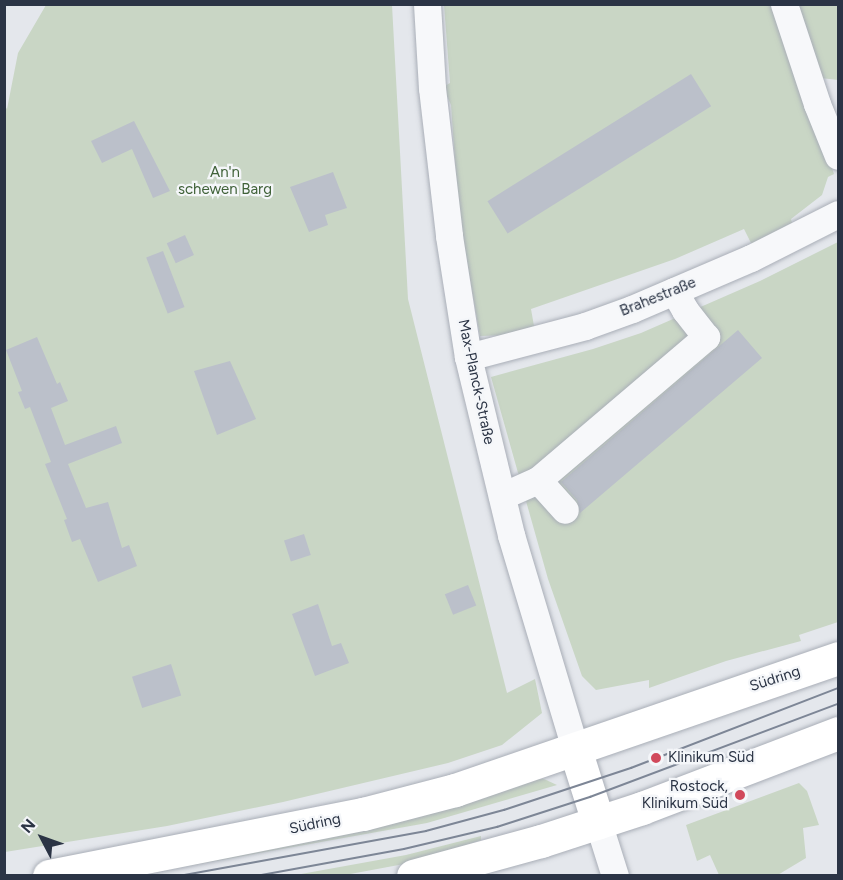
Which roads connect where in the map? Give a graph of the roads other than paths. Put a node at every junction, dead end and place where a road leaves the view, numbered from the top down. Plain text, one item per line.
1 (427, 4) edge
2 (784, 4) edge
3 (838, 156) edge
4 (838, 214) edge
5 (674, 291) junction
6 (468, 357) junction
7 (538, 480) junction
8 (502, 496) junction
9 (565, 510) dead end
10 (838, 658) edge
11 (838, 733) edge
12 (575, 749) junction
13 (598, 822) junction
14 (49, 876) edge
15 (412, 876) edge
16 (615, 876) edge

1 - 6 street, Max-Planck-Straße
2 - 3 street
4 - 5 street, Brahestraße
5 - 6 street, Brahestraße
5 - 7 street
6 - 8 street, Max-Planck-Straße
7 - 8 street
7 - 9 street
8 - 12 street, Max-Planck-Straße
10 - 12 main road, Südring
11 - 13 main road
12 - 13 main road
12 - 14 main road, Südring
13 - 15 main road
13 - 16 street

